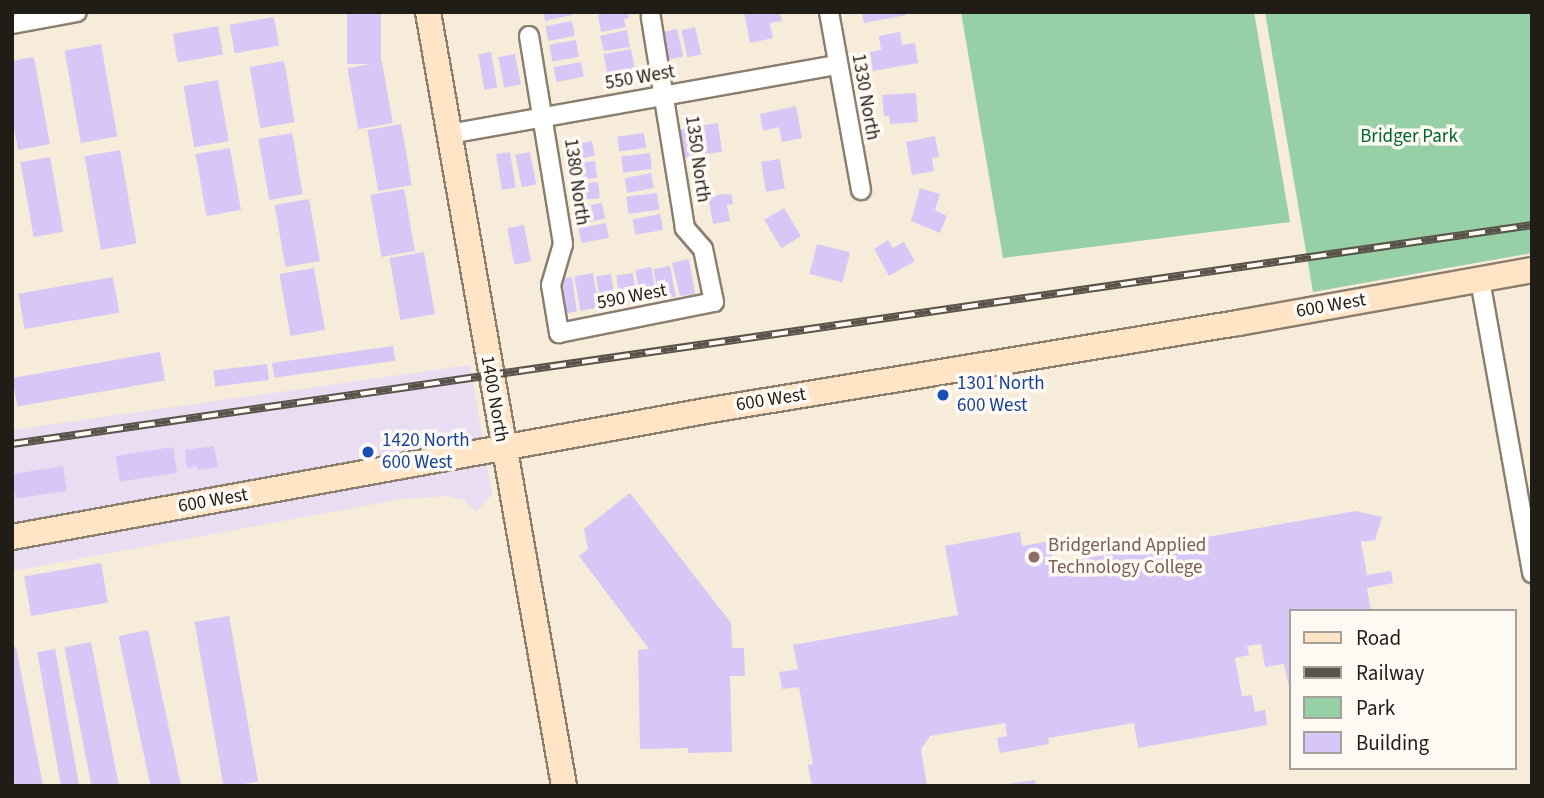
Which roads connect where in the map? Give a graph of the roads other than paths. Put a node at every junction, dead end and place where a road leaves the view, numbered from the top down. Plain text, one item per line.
1 (77, 12) edge
2 (428, 12) edge
3 (829, 12) edge
4 (651, 17) dead end
5 (12, 23) edge
6 (529, 36) dead end
7 (838, 65) junction
8 (666, 95) junction
9 (545, 117) junction
10 (449, 134) junction
11 (861, 190) dead end
12 (1532, 270) edge
13 (1480, 279) junction
14 (714, 302) joint
15 (559, 332) joint
16 (503, 449) junction
17 (12, 537) edge
18 (1532, 573) edge
19 (564, 786) edge

1 - 5 street
2 - 10 main road, 1400 North
3 - 7 street, 1330 North
4 - 8 street, 1350 North
6 - 9 street, 1380 North
7 - 8 street, 550 West
7 - 11 street, 1330 North
8 - 9 street, 550 West
8 - 14 street, 1350 North
9 - 10 street, 550 West
9 - 15 street, 1380 North
10 - 16 main road, 1400 North
12 - 13 main road, 600 West
13 - 16 main road, 600 West
13 - 18 street
14 - 15 street, 590 West
16 - 17 main road, 600 West
16 - 19 main road, 1400 North

